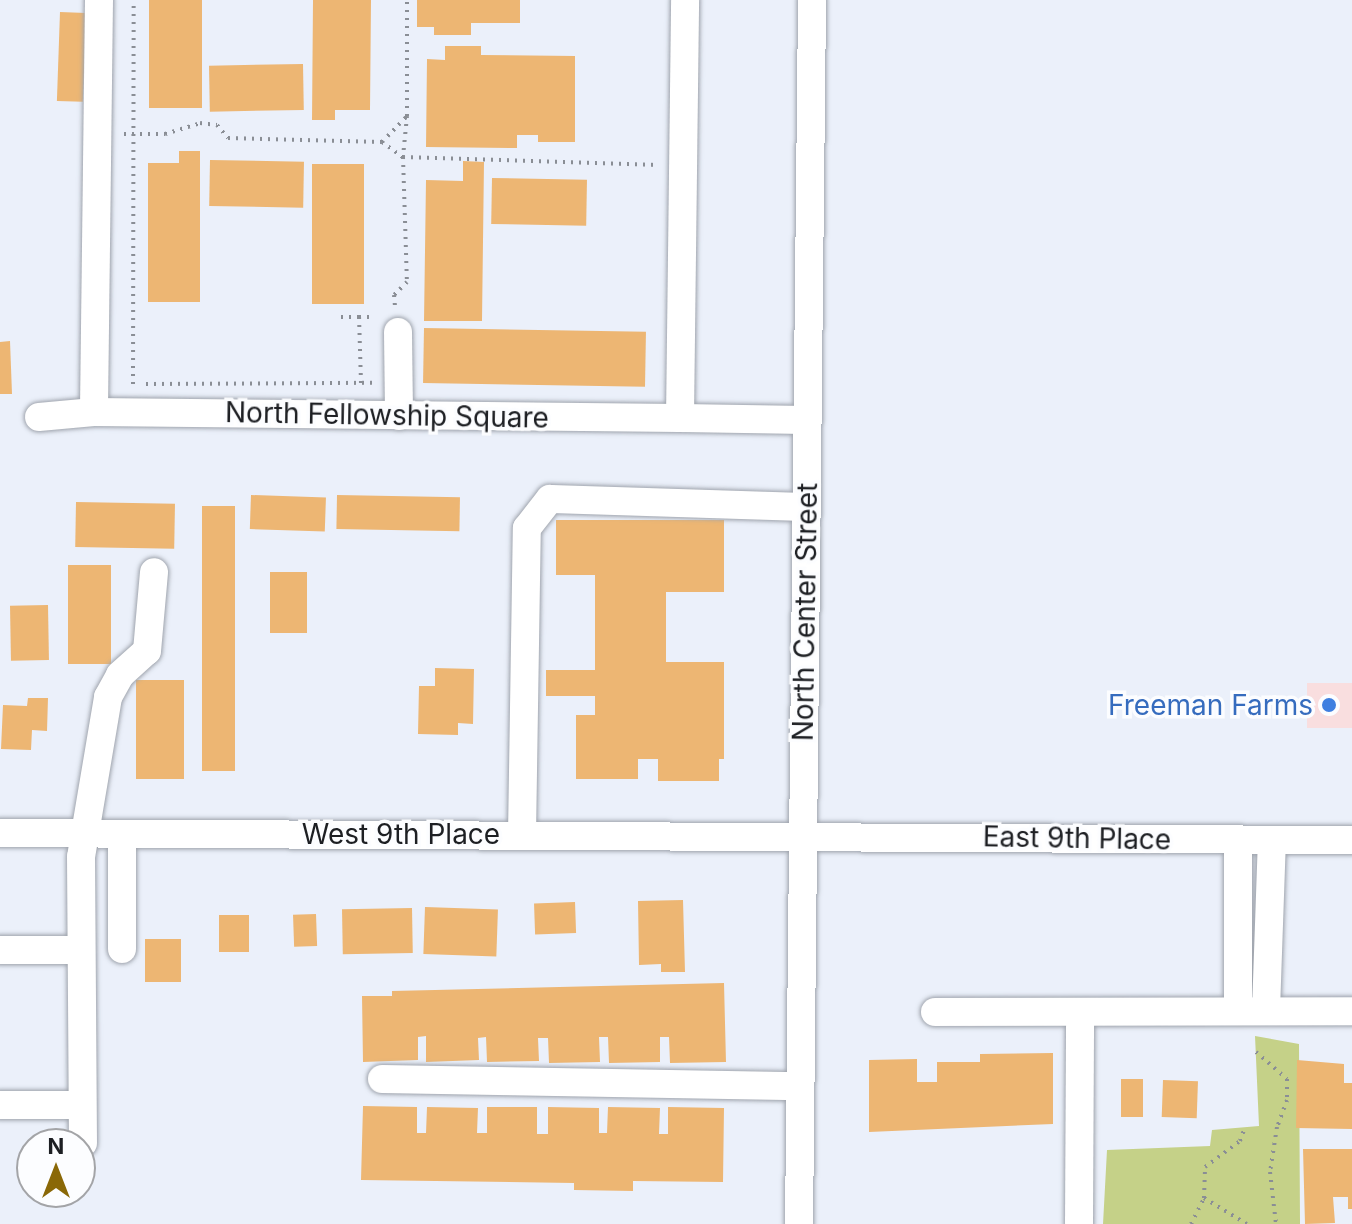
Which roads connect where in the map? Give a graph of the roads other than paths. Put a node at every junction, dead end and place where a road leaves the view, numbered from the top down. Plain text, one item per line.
1 (99, 0) edge
2 (685, 0) edge
3 (812, 0) edge
4 (392, 323) road end
5 (94, 412) junction
6 (399, 416) junction
7 (39, 417) dead end
8 (680, 418) junction
9 (807, 420) junction
10 (806, 507) junction
11 (154, 572) dead end
12 (0, 833) edge
13 (87, 833) junction
14 (122, 834) junction
15 (522, 835) junction
16 (803, 835) junction
17 (1238, 839) junction
18 (1272, 840) junction
19 (1352, 840) edge
20 (122, 949) dead end
21 (0, 950) edge
22 (81, 950) junction
23 (1238, 1010) junction
24 (1266, 1010) junction
25 (1352, 1011) edge
26 (935, 1012) dead end
27 (1080, 1012) junction
28 (382, 1079) dead end
29 (800, 1086) junction
30 (0, 1105) edge
31 (82, 1105) junction
32 (83, 1128) edge
33 (799, 1224) edge
34 (1079, 1224) edge

1 - 5 street
2 - 8 street
3 - 9 street, North Center Street
4 - 6 street
5 - 6 street, North Fellowship Square
5 - 7 street, North Fellowship Square
6 - 8 street, North Fellowship Square
8 - 9 street, North Fellowship Square
9 - 10 street, North Center Street
10 - 15 street
10 - 16 street, North Center Street
11 - 13 street
12 - 13 street, West 9th Place
13 - 14 street, West 9th Place
13 - 22 street
14 - 15 street, West 9th Place
14 - 20 street
15 - 16 street, West 9th Place
16 - 17 street, East 9th Place
16 - 29 street, North Center Street
17 - 18 street, East 9th Place
17 - 23 street
18 - 19 street, East 9th Place
18 - 24 street
21 - 22 street
22 - 31 street
23 - 24 street
23 - 27 street
24 - 25 street
26 - 27 street
27 - 34 street
28 - 29 street
29 - 33 street, North Center Street
30 - 31 street
31 - 32 street

